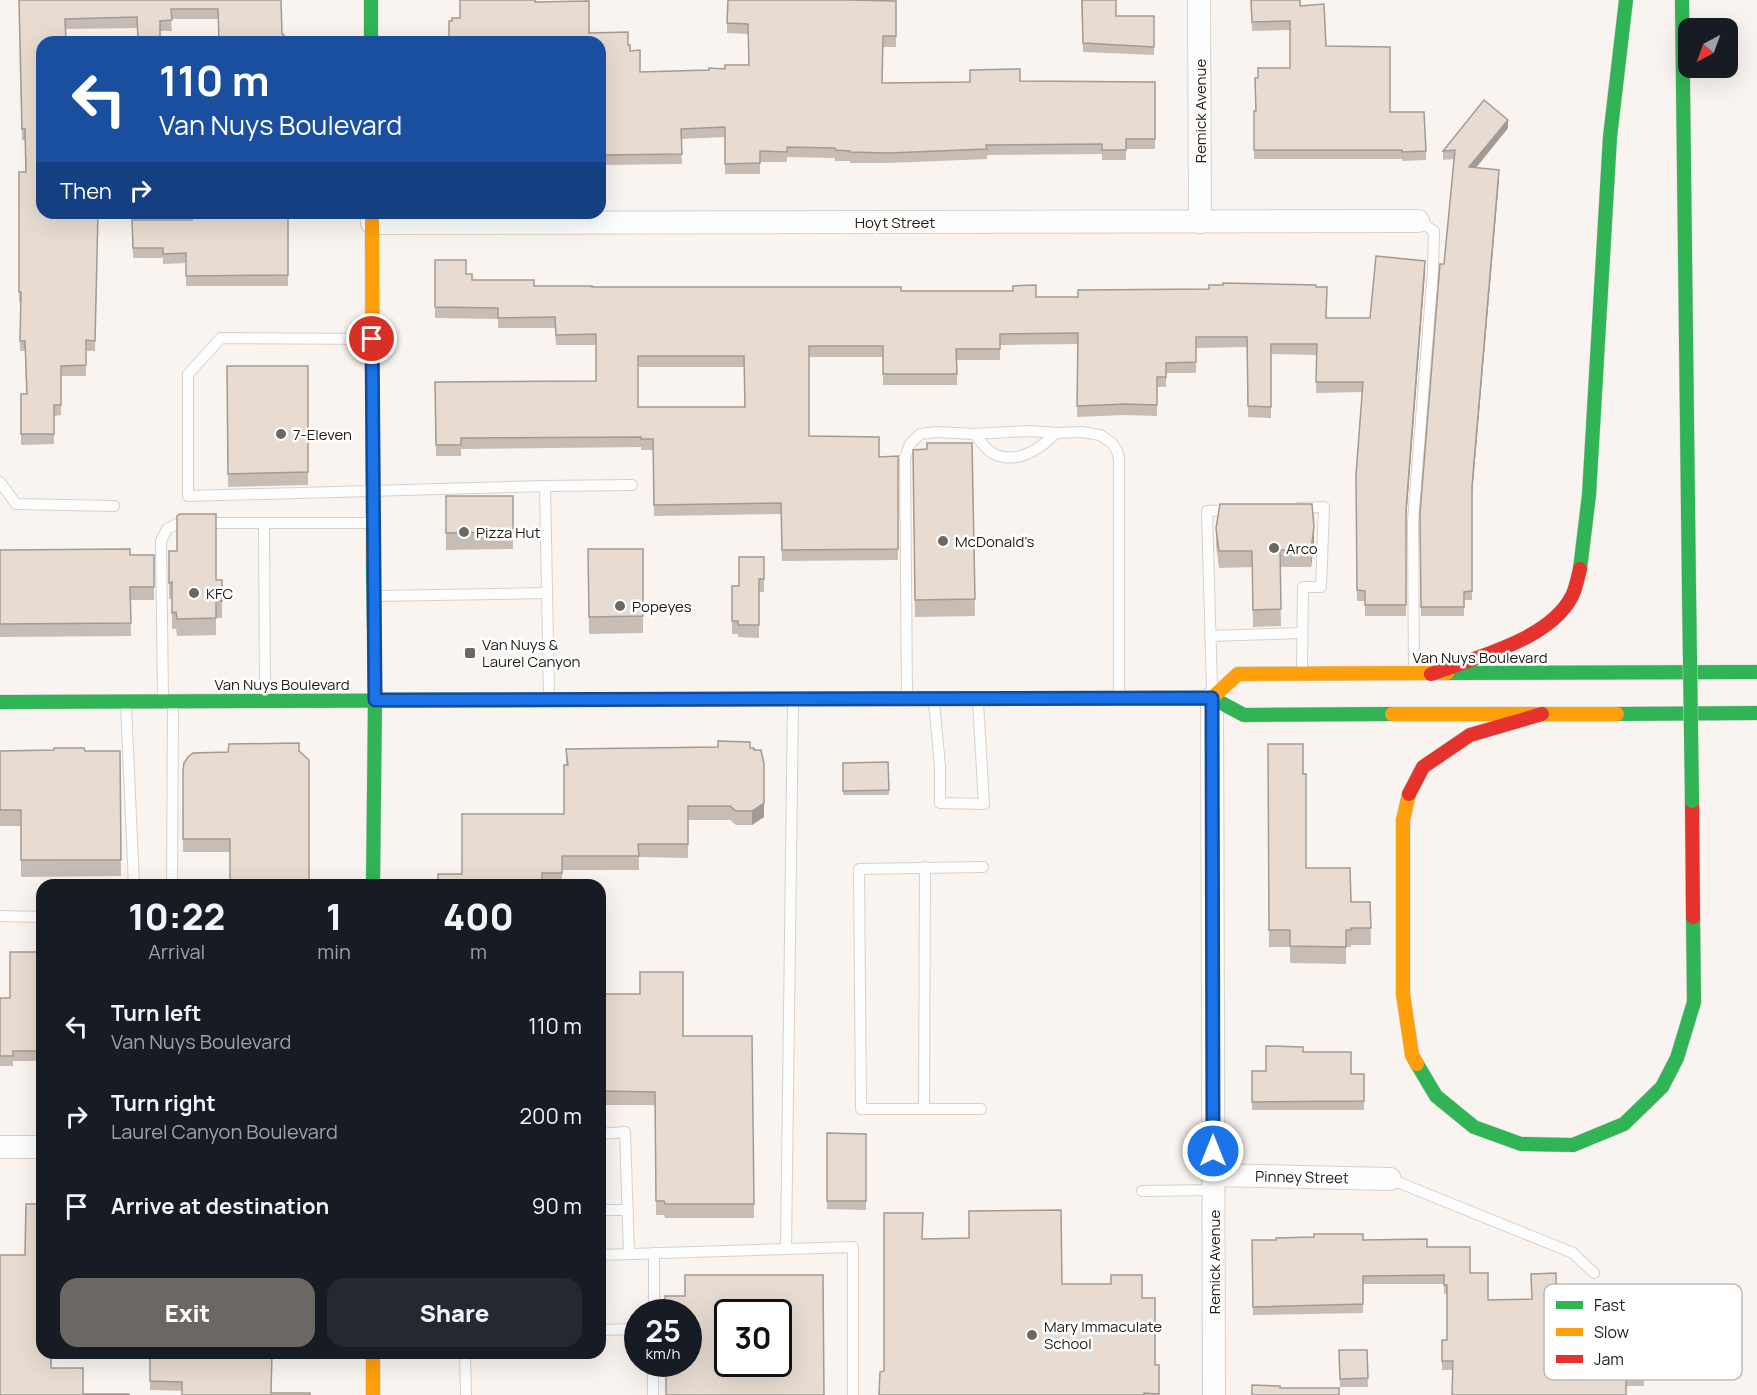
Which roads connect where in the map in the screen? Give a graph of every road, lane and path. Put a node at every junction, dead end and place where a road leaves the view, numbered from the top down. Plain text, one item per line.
1 (371, 0) edge
2 (1199, 0) edge
3 (1626, 0) edge
4 (1682, 0) edge
5 (371, 36) edge
6 (372, 219) edge
7 (579, 219) edge
8 (1200, 222) junction
9 (1418, 222) joint
10 (372, 339) junction
11 (1056, 433) junction
12 (974, 434) junction
13 (0, 482) edge
14 (632, 485) dead end
15 (545, 486) junction
16 (373, 491) junction
17 (114, 506) dead end
18 (1289, 508) edge
19 (1242, 510) edge
20 (373, 523) junction
21 (264, 524) junction
22 (547, 593) junction
23 (374, 597) junction
24 (1302, 633) junction
25 (1210, 636) junction
26 (1757, 672) edge
27 (1302, 674) junction
28 (1414, 674) junction
29 (1431, 674) junction
30 (907, 698) junction
31 (978, 698) junction
32 (1119, 698) junction
33 (1212, 698) junction
34 (793, 699) junction
35 (934, 699) junction
36 (375, 700) junction
37 (549, 700) junction
38 (126, 701) junction
39 (168, 701) junction
40 (265, 701) junction
41 (0, 702) edge
42 (1757, 713) edge
43 (1542, 714) junction
44 (924, 867) junction
45 (983, 867) dead end
46 (135, 879) edge
47 (172, 879) edge
48 (373, 879) edge
49 (0, 916) edge
50 (36, 916) edge
51 (924, 1109) junction
52 (981, 1109) dead end
53 (606, 1134) edge
54 (0, 1147) edge
55 (36, 1147) edge
56 (1390, 1179) joint
57 (1214, 1182) junction
58 (1142, 1191) dead end
59 (606, 1210) edge
60 (628, 1210) junction
61 (786, 1249) junction
62 (654, 1253) junction
63 (630, 1254) junction
64 (606, 1255) edge
65 (1594, 1273) dead end
66 (654, 1299) edge
67 (624, 1329) edge
68 (606, 1330) edge
69 (373, 1359) edge
70 (465, 1359) edge
71 (653, 1377) edge
72 (373, 1395) edge
73 (466, 1395) edge
74 (653, 1395) edge
75 (853, 1395) edge
76 (1214, 1395) edge

1 - 5 main road
2 - 8 street, Remick Avenue
3 - 29 main road
4 - 43 main road, bridge
6 - 10 main road
7 - 8 street, Hoyt Street
8 - 9 street, Hoyt Street
9 - 28 lane
10 - 16 main road
10 - 16 lane
11 - 12 lane
11 - 12 lane
11 - 32 lane
12 - 30 lane
13 - 17 lane
14 - 15 lane
15 - 16 lane
15 - 22 lane
16 - 20 main road
18 - 24 lane
19 - 25 lane
20 - 21 lane
20 - 23 main road
21 - 39 lane
21 - 40 lane
22 - 23 lane
22 - 37 lane
23 - 36 main road
24 - 25 lane
24 - 27 lane
25 - 33 lane
26 - 29 main road, Van Nuys Boulevard
27 - 28 main road, Van Nuys Boulevard
27 - 33 main road, Van Nuys Boulevard
28 - 29 main road, Van Nuys Boulevard
30 - 34 main road, Van Nuys Boulevard
30 - 35 main road, Van Nuys Boulevard
31 - 32 main road, Van Nuys Boulevard
31 - 35 main road, Van Nuys Boulevard
31 - 35 lane
32 - 33 main road, Van Nuys Boulevard
33 - 43 main road, Van Nuys Boulevard
33 - 57 street, Remick Avenue
34 - 37 main road, Van Nuys Boulevard
34 - 61 lane
36 - 37 main road, Van Nuys Boulevard
36 - 40 main road, Van Nuys Boulevard
36 - 48 main road
38 - 39 main road, Van Nuys Boulevard
38 - 41 main road, Van Nuys Boulevard
38 - 46 lane
39 - 40 main road, Van Nuys Boulevard
39 - 47 lane
42 - 43 main road, Van Nuys Boulevard
44 - 45 lane
44 - 51 lane
44 - 51 lane
49 - 50 lane
51 - 52 lane
53 - 60 lane
54 - 55 street
56 - 57 street, Pinney Street
56 - 65 lane
57 - 58 lane
57 - 76 street, Remick Avenue
59 - 60 lane
60 - 63 lane
61 - 62 lane
61 - 75 lane
62 - 63 lane
62 - 66 lane
63 - 64 lane
67 - 68 lane
69 - 72 main road
70 - 73 lane
71 - 74 lane

